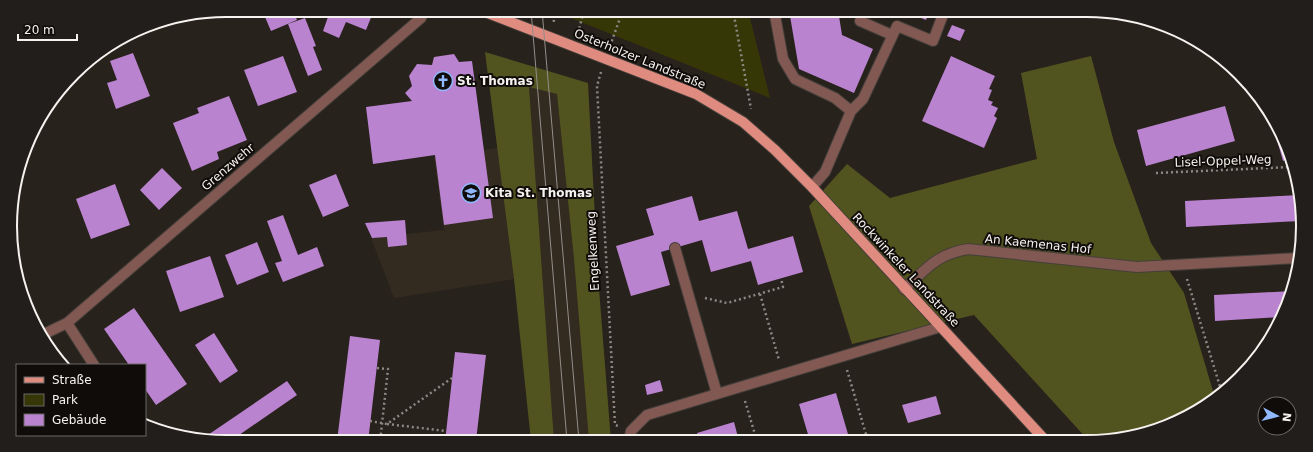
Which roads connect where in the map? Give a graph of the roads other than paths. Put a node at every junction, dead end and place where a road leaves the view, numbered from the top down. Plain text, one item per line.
1 (421, 17) edge
2 (498, 17) edge
3 (775, 17) edge
4 (942, 17) edge
5 (860, 21) dead end
6 (892, 36) junction
7 (851, 111) junction
8 (743, 122) joint
9 (812, 187) junction
10 (675, 248) dead end
11 (1293, 258) edge
12 (904, 289) junction
13 (67, 323) junction
14 (940, 327) junction
15 (47, 333) edge
16 (93, 364) edge
17 (716, 394) junction
18 (630, 435) edge
19 (1040, 435) edge

1 - 13 street, Grenzwehr
2 - 8 main road, Osterholzer Landstraße
3 - 7 street
4 - 6 street
5 - 6 street
6 - 7 street
7 - 9 street
8 - 9 main road, Rockwinkeler Landstraße
9 - 12 main road, Rockwinkeler Landstraße
10 - 17 street
11 - 12 street, An Kaemenas Hof
12 - 14 main road, Rockwinkeler Landstraße
13 - 15 street, Grenzwehr
13 - 16 street
14 - 17 street
14 - 19 main road, Rockwinkeler Landstraße
17 - 18 street

